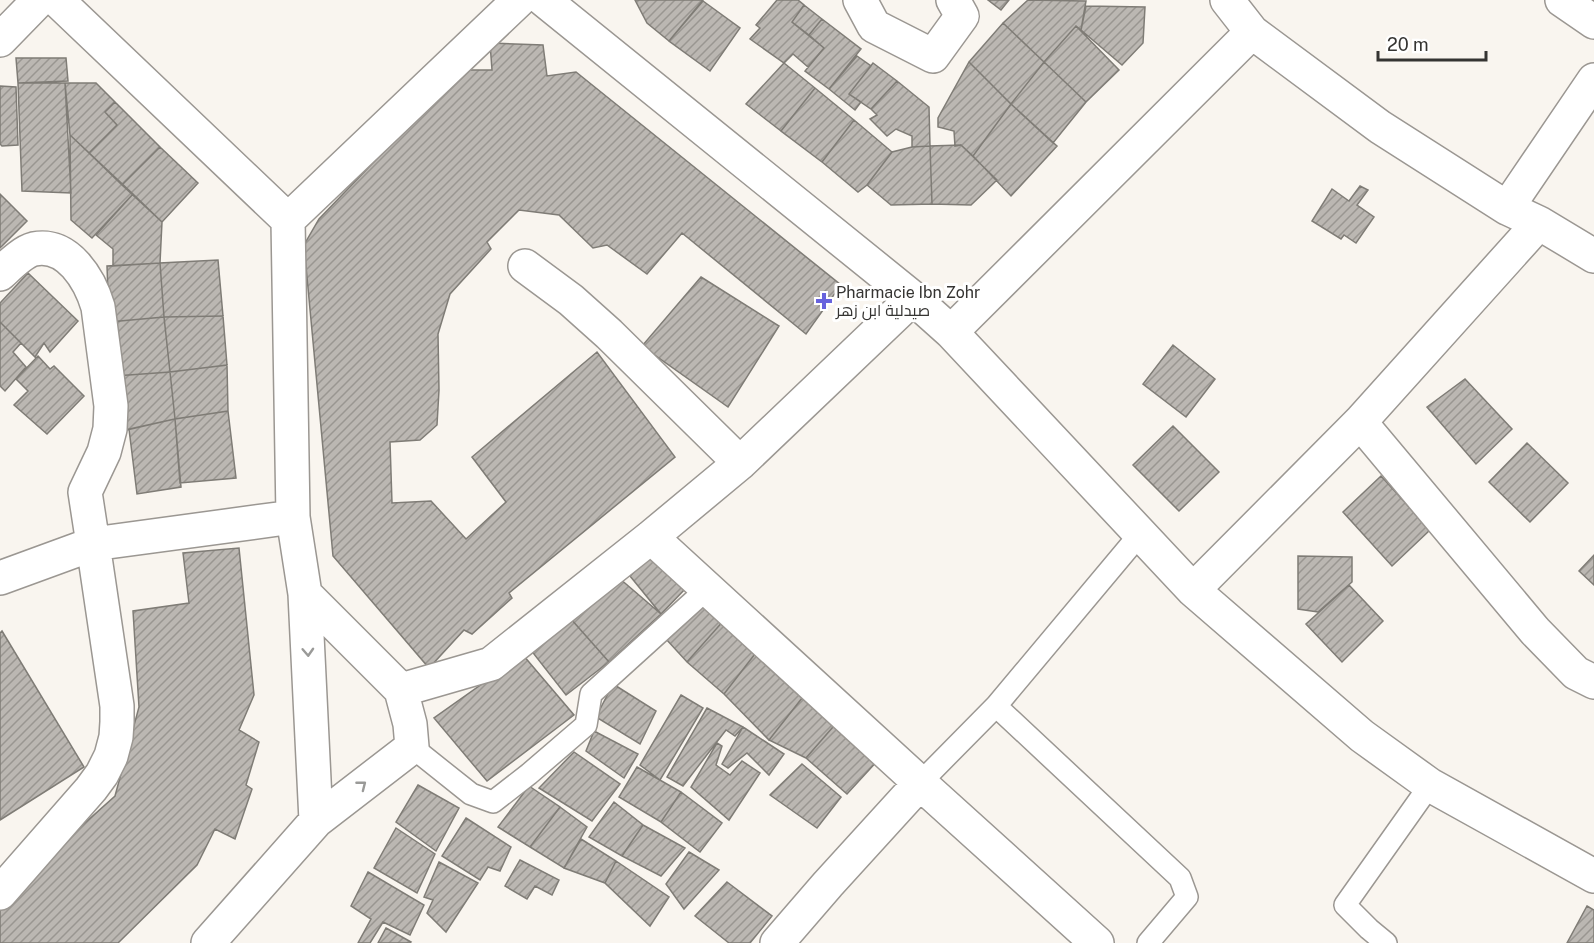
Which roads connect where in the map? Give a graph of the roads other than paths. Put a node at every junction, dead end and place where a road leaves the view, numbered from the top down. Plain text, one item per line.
1 (39, 0) edge
2 (57, 0) edge
3 (519, 0) edge
4 (544, 0) edge
5 (860, 0) edge
6 (953, 0) edge
7 (1227, 0) edge
8 (1562, 0) edge
9 (1594, 22) edge
10 (1252, 32) junction
11 (0, 40) edge
12 (1594, 80) edge
13 (1507, 208) junction
14 (288, 220) junction
15 (1539, 223) junction
16 (1594, 256) edge
17 (525, 266) dead end
18 (0, 274) edge
19 (913, 298) junction
20 (951, 332) junction
21 (1360, 422) junction
22 (740, 463) junction
23 (293, 517) junction
24 (1140, 534) junction
25 (651, 537) junction
26 (93, 544) junction
27 (0, 578) edge
28 (707, 589) junction
29 (1193, 590) junction
30 (305, 594) junction
31 (1594, 682) edge
32 (401, 690) junction
33 (996, 706) junction
34 (412, 747) junction
35 (920, 783) junction
36 (1430, 785) junction
37 (316, 821) junction
38 (1594, 876) edge
39 (4, 878) edge
40 (208, 943) edge
41 (777, 943) edge
42 (1097, 943) edge
43 (1148, 943) edge
44 (1386, 943) edge

1 - 11 street
2 - 14 street
3 - 14 street
4 - 19 street
5 - 6 street
7 - 10 street
8 - 9 street
10 - 13 street
10 - 20 street
12 - 13 street
13 - 15 street
14 - 23 street
15 - 16 street
15 - 21 street
17 - 22 street
18 - 26 street
19 - 20 street
19 - 22 street
20 - 24 street
21 - 29 street
21 - 31 street
22 - 25 street
23 - 26 street
23 - 30 street
24 - 29 street
24 - 33 lane
25 - 28 street
25 - 32 street
26 - 27 street
26 - 39 street
28 - 34 lane
28 - 35 street
29 - 36 street
30 - 32 street
30 -> 37 street
32 - 34 street
33 - 35 lane
33 - 43 lane
37 -> 34 street
35 - 41 street
35 - 42 street
36 - 38 street
36 - 44 lane
37 - 40 street

